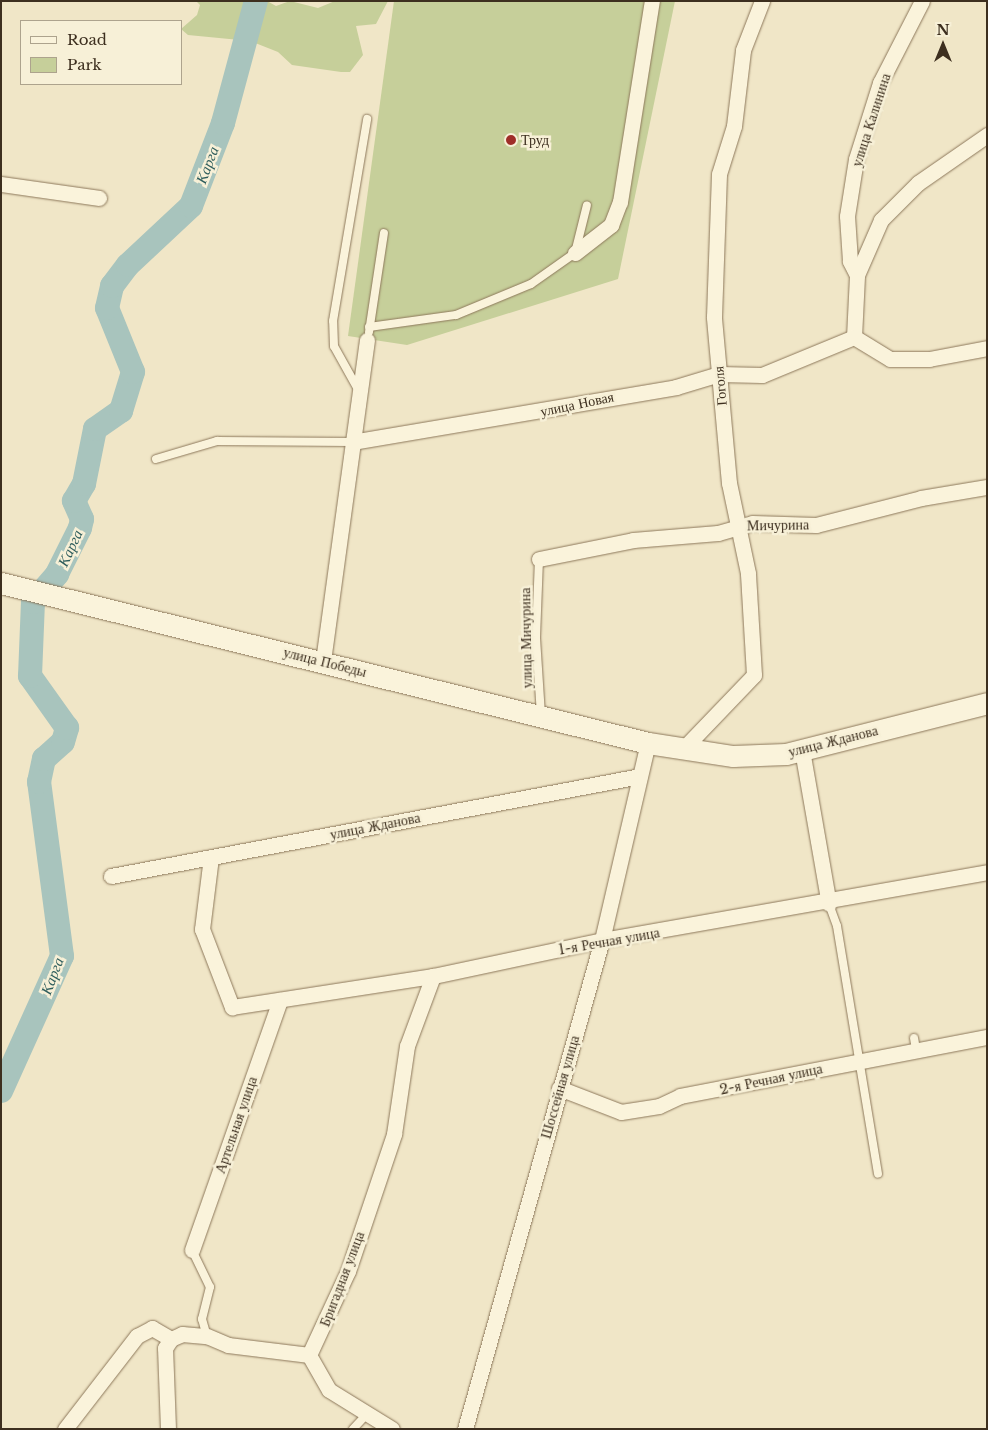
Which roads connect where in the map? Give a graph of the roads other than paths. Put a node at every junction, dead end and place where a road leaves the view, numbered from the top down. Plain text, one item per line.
1 (652, 1) edge
2 (762, 1) edge
3 (922, 1) edge
4 (367, 119) dead end
5 (987, 135) edge
6 (1, 184) edge
7 (99, 198) dead end
8 (587, 205) dead end
9 (384, 233) dead end
10 (574, 253) junction
11 (857, 275) junction
12 (368, 334) junction
13 (854, 337) junction
14 (987, 348) edge
15 (719, 374) junction
16 (360, 392) junction
17 (352, 442) junction
18 (156, 459) dead end
19 (987, 487) edge
20 (738, 526) junction
21 (538, 559) joint
22 (10, 586) edge
23 (323, 661) junction
24 (987, 703) edge
25 (541, 716) junction
26 (648, 743) junction
27 (684, 748) junction
28 (802, 750) junction
29 (640, 776) junction
30 (211, 857) junction
31 (987, 872) edge
32 (111, 876) dead end
33 (829, 904) junction
34 (602, 940) junction
35 (433, 976) junction
36 (280, 1000) junction
37 (987, 1037) edge
38 (861, 1060) junction
39 (559, 1088) junction
40 (878, 1174) dead end
41 (192, 1250) joint
42 (207, 1336) junction
43 (171, 1339) junction
44 (309, 1355) junction
45 (367, 1414) junction
46 (65, 1429) edge
47 (168, 1429) edge
48 (353, 1429) edge
49 (392, 1429) edge
50 (466, 1429) edge

1 - 10 street
2 - 15 street, Гоголя
3 - 11 street, улица Калинина
4 - 16 lane
5 - 11 street, улица Калинина
6 - 7 street
8 - 10 lane
9 - 12 lane
10 - 12 lane
11 - 13 street, улица Калинина
12 - 16 street
13 - 14 street
13 - 15 street, улица Новая
15 - 17 street, улица Новая
15 - 20 street, Гоголя
16 - 17 street
17 - 18 lane, улица Новая
17 - 23 street
19 - 20 street, Мичурина
20 - 21 street, Мичурина
20 - 27 street, Гоголя
21 - 25 lane, улица Мичурина
22 - 23 street, улица Победы
23 - 25 street, улица Победы
24 - 28 street, улица Жданова
25 - 26 street, улица Победы
26 - 27 street, улица Жданова
26 - 29 street, Шоссейная улица
27 - 28 street, улица Жданова
28 - 33 street
29 - 30 street, улица Жданова
29 - 34 street, Шоссейная улица
30 - 32 street, улица Жданова
30 - 36 street, 1-я Речная улица
31 - 33 street, 1-я Речная улица
33 - 34 street, 1-я Речная улица
33 - 38 lane
34 - 35 street, 1-я Речная улица
34 - 39 street, Шоссейная улица
35 - 36 street, 1-я Речная улица
35 - 44 street, Бригадная улица
36 - 41 street, Артельная улица
37 - 38 street, 2-я Речная улица
38 - 39 street, 2-я Речная улица
38 - 40 lane
39 - 50 street, Шоссейная улица
41 - 42 lane
42 - 43 street
42 - 44 street
43 - 46 street
43 - 47 street
44 - 45 street
45 - 48 lane
45 - 49 street

